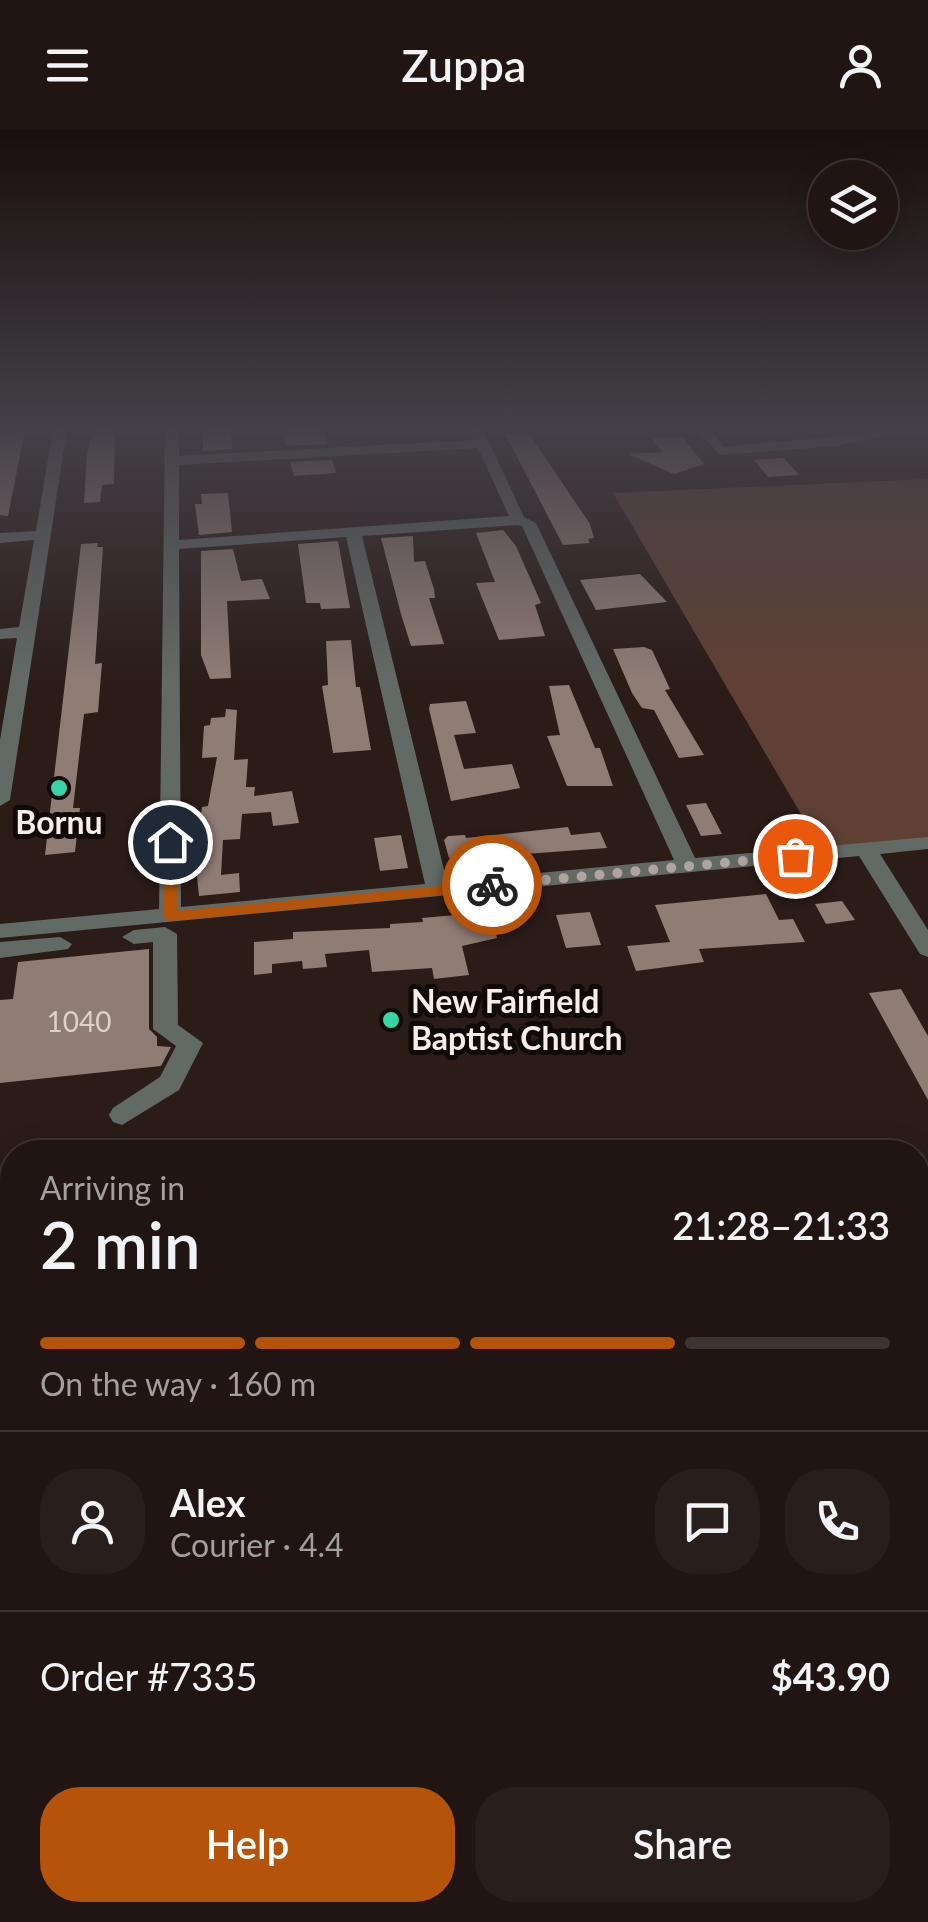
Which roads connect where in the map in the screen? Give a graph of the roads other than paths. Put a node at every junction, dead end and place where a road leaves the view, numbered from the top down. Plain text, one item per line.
1 (46, 513) edge
2 (172, 513) edge
3 (515, 513) edge
4 (518, 520) junction
5 (353, 532) junction
6 (42, 536) junction
7 (0, 538) edge
8 (172, 545) junction
9 (27, 632) junction
10 (0, 634) edge
11 (4, 752) edge
12 (0, 800) edge
13 (928, 843) edge
14 (866, 849) junction
15 (688, 866) junction
16 (438, 891) junction
17 (167, 923) junction
18 (0, 931) edge
19 (91, 933) junction
20 (928, 949) edge
21 (0, 950) edge
22 (122, 1114) dead end

1 - 6 street
2 - 8 street
3 - 4 street
4 - 5 street
4 - 15 street
5 - 8 street
5 - 16 street
6 - 7 street
6 - 9 street
8 - 17 street
9 - 10 street
9 - 11 street
11 - 12 street
13 - 14 street
14 - 15 street
14 - 20 street
15 - 16 street
16 - 17 street
17 - 19 street
17 - 22 street
18 - 19 street
19 - 21 street

